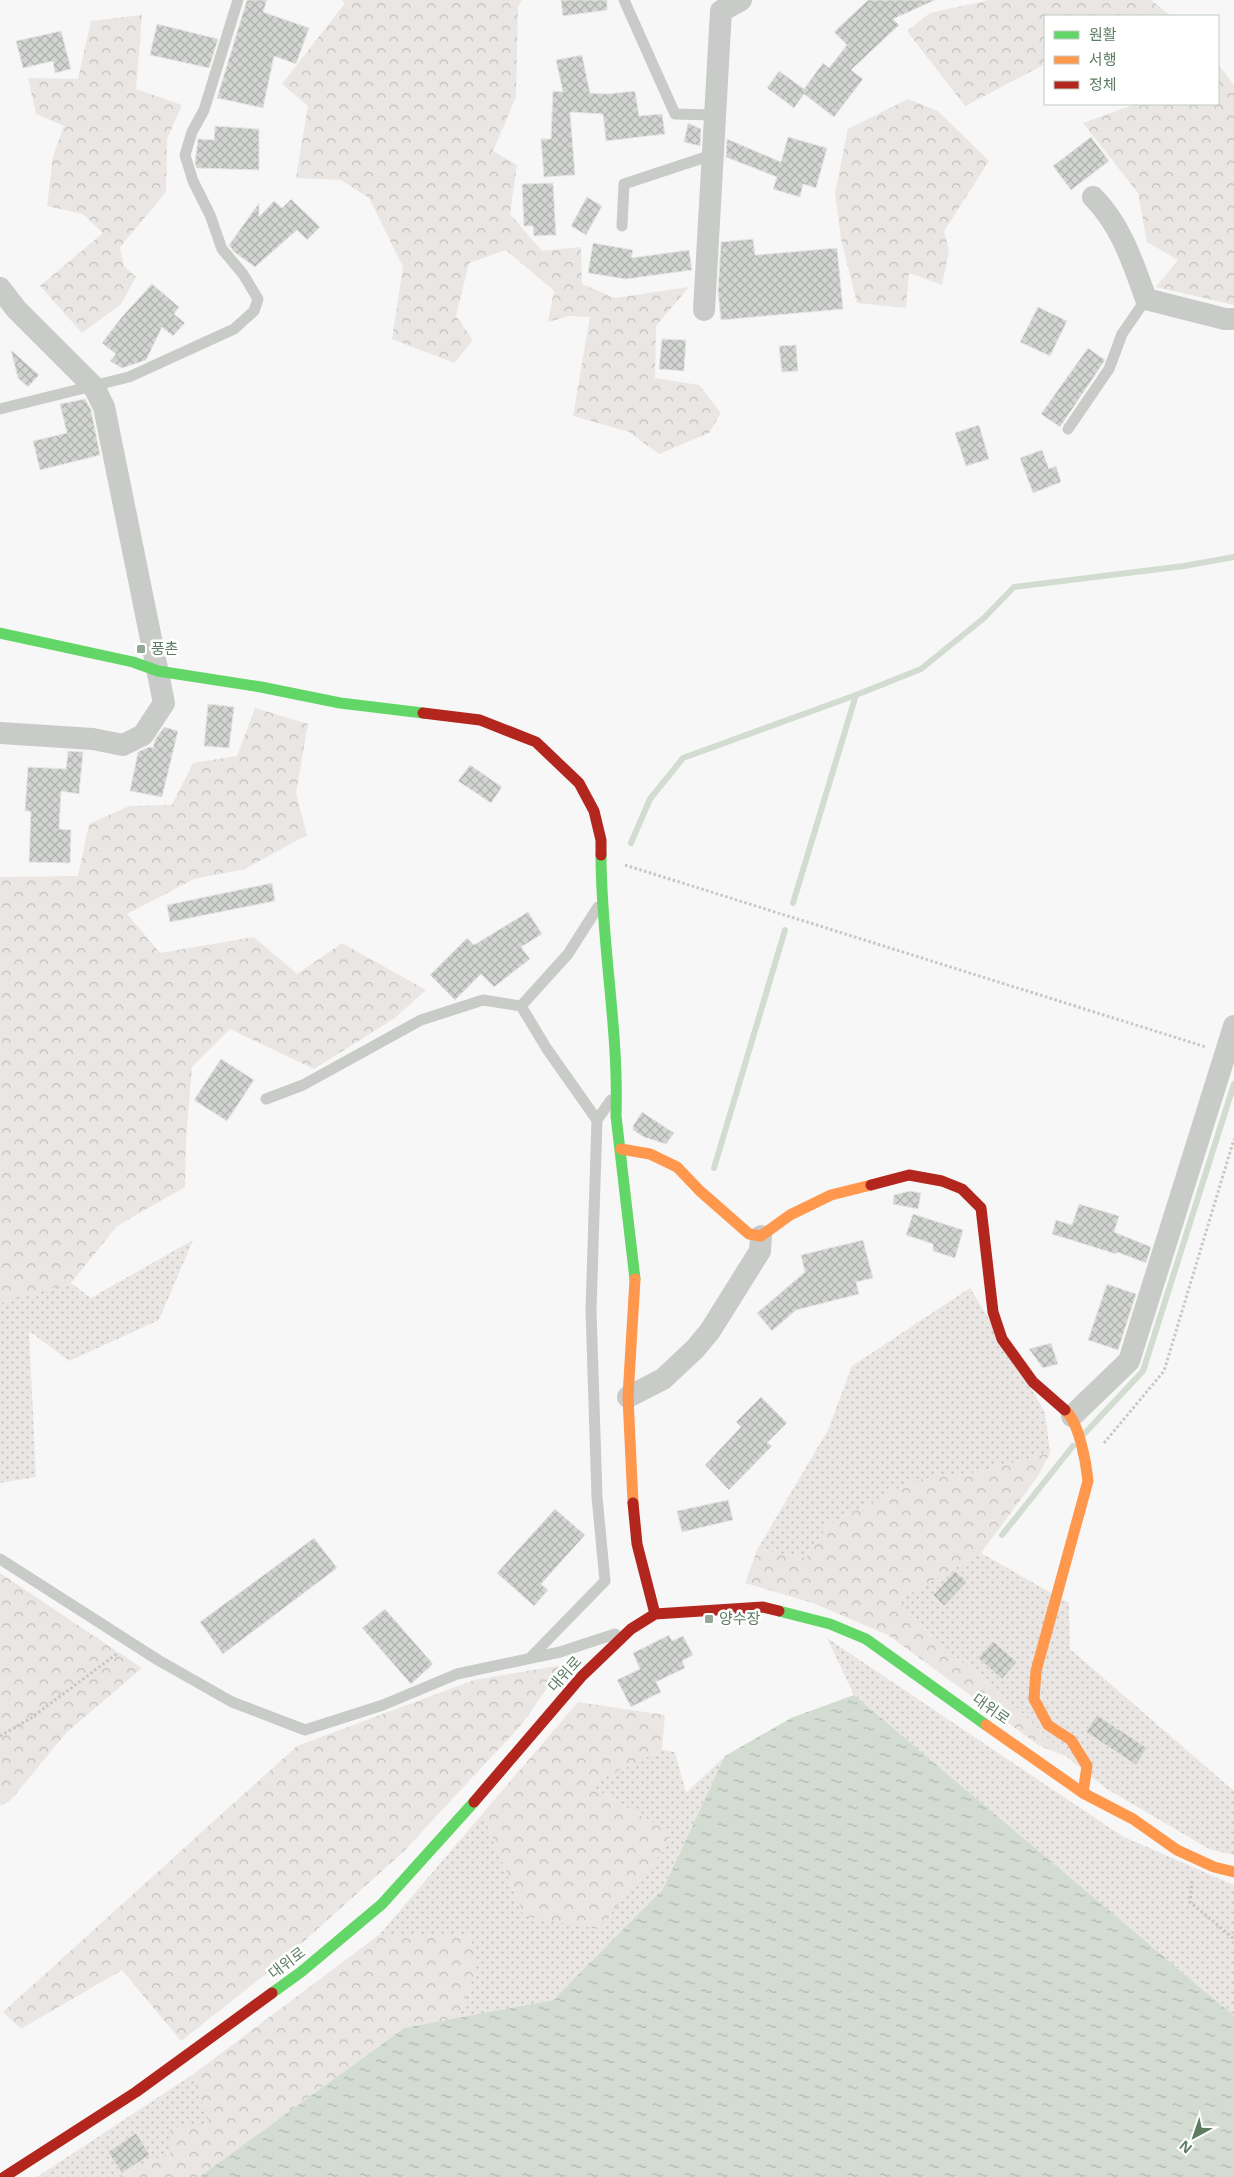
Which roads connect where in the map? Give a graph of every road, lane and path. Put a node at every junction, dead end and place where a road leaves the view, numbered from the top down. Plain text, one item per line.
1 (238, 0) edge
2 (624, 0) edge
3 (741, 0) edge
4 (715, 115) junction
5 (712, 155) junction
6 (1093, 197) dead end
7 (622, 226) dead end
8 (0, 288) edge
9 (1146, 299) junction
10 (704, 310) dead end
11 (1234, 319) edge
12 (94, 387) junction
13 (0, 409) edge
14 (1068, 429) dead end
15 (0, 633) edge
16 (158, 671) junction
17 (0, 732) edge
18 (601, 858) junction
19 (603, 898) junction
20 (521, 1006) junction
21 (1234, 1026) edge
22 (1226, 1053) junction
23 (617, 1090) junction
24 (266, 1099) dead end
25 (597, 1120) junction
26 (1234, 1139) edge
27 (621, 1149) junction
28 (761, 1236) junction
29 (628, 1397) junction
30 (1074, 1425) junction
31 (1086, 1464) junction
32 (0, 1559) edge
33 (655, 1614) junction
34 (631, 1629) junction
35 (119, 1652) dead end
36 (530, 1658) junction
37 (0, 1736) edge
38 (1083, 1793) junction
39 (1195, 1858) junction
40 (1234, 1872) edge
41 (1234, 1938) edge
42 (4, 2177) edge

1 - 12 lane
2 - 4 lane
3 - 4 street
4 - 5 street
5 - 7 lane
5 - 10 street
6 - 9 street
8 - 12 street
9 - 11 street
9 - 14 lane
12 - 13 lane
12 - 16 street
15 - 16 street
16 - 17 street
16 - 18 street
18 - 19 street
18 - 22 path
19 - 20 lane
19 - 23 street
20 - 24 lane
20 - 25 lane
21 - 22 street
22 - 30 street
23 - 25 lane
23 - 27 street
25 - 36 lane
26 - 31 path
27 - 28 street
27 - 29 street
28 - 29 street
28 - 30 street
29 - 33 street
30 - 31 street
31 - 38 street
32 - 36 lane
33 - 34 street, 대위로
33 - 38 street, 대위로
34 - 36 lane
34 - 42 street, 대위로
35 - 37 path
38 - 39 street, 대위로
39 - 40 street, 대위로
39 - 41 path

